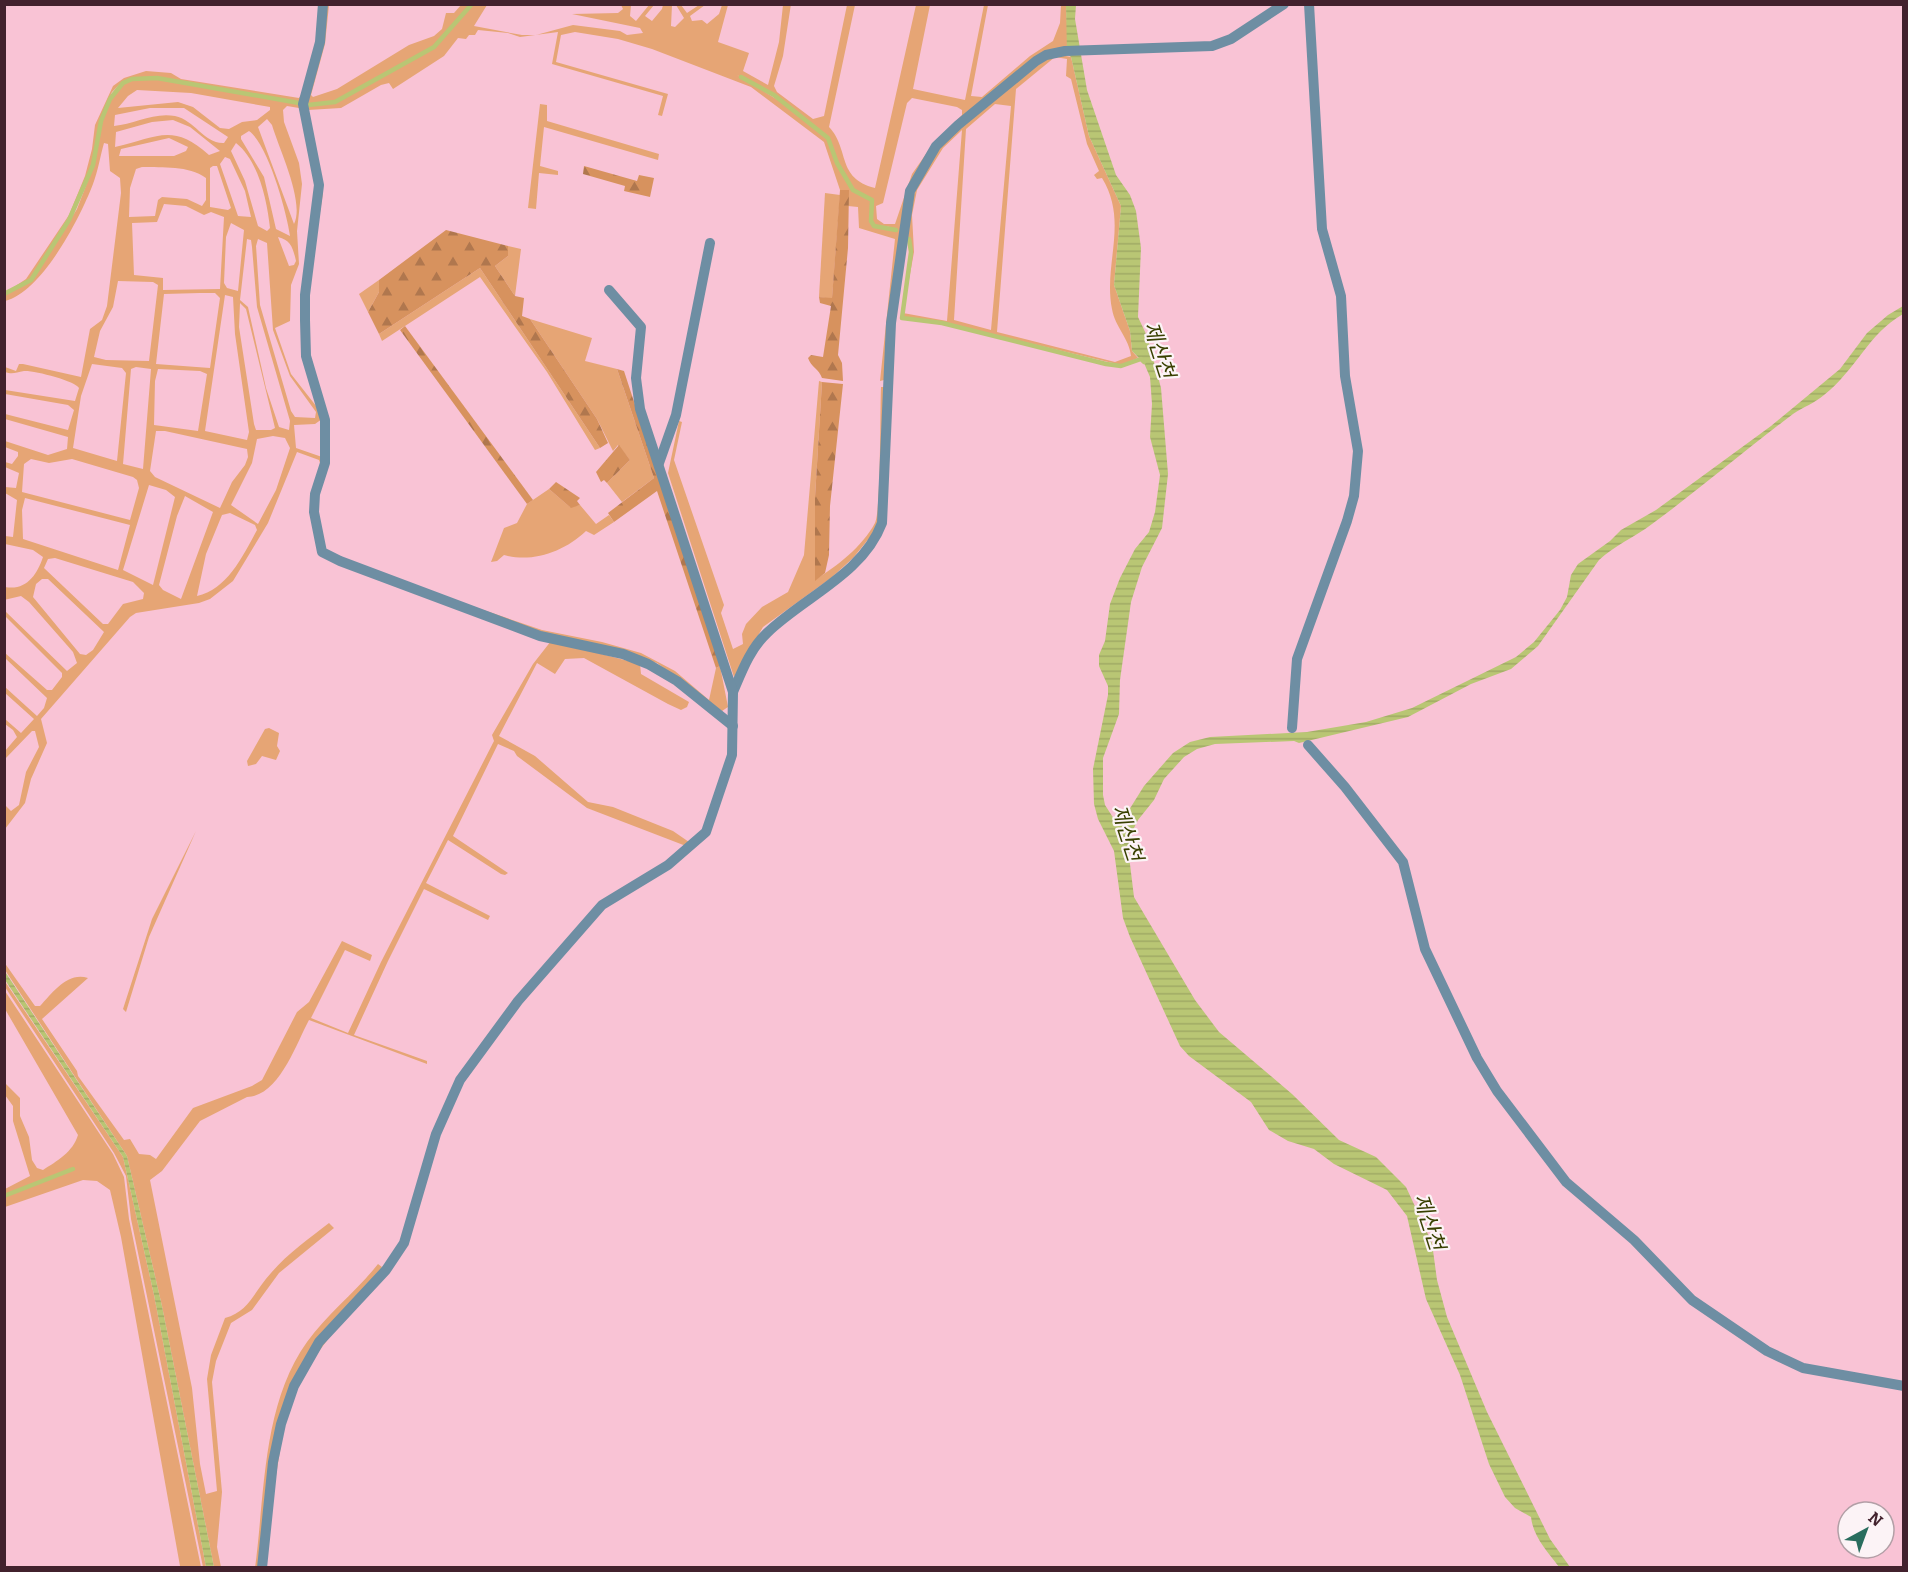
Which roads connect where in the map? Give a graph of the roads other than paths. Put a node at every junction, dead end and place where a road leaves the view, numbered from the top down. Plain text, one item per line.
1 (324, 4) edge
2 (1284, 4) edge
3 (1308, 4) edge
4 (710, 243) dead end
5 (609, 291) dead end
6 (659, 463) junction
7 (734, 692) junction
8 (732, 726) junction
9 (1292, 728) dead end
10 (1308, 745) dead end
11 (1904, 1386) edge
12 (262, 1568) edge

1 - 8 street
2 - 7 street
3 - 9 street
4 - 6 street
5 - 6 street
6 - 7 street
7 - 8 street
8 - 12 street
10 - 11 street

